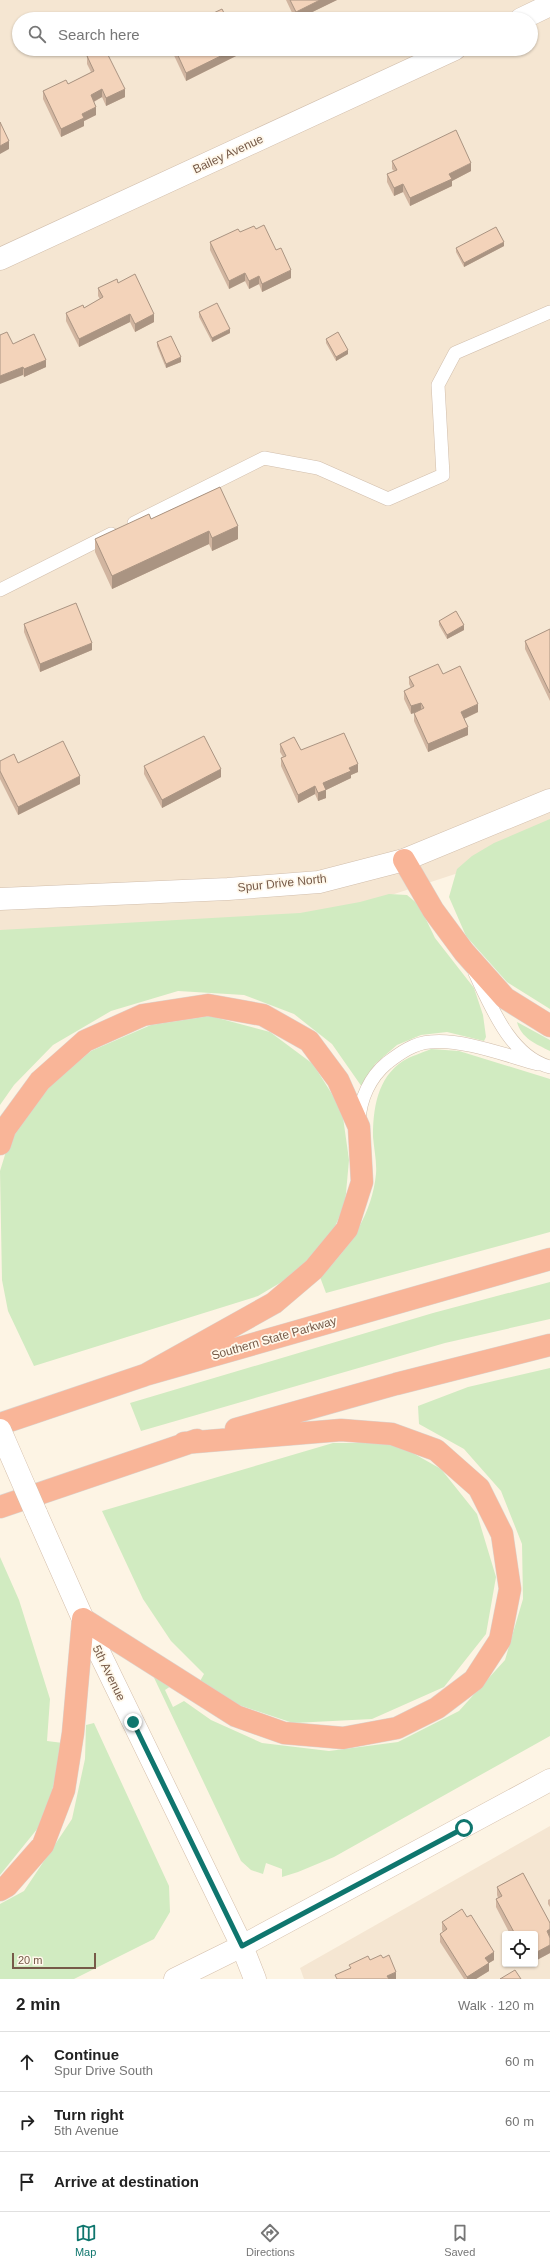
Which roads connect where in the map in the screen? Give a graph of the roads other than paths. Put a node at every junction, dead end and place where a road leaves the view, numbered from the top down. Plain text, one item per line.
1 (550, 6) edge
2 (537, 12) edge
3 (441, 56) edge
4 (0, 259) edge
5 (550, 312) edge
6 (0, 590) edge
7 (550, 800) edge
8 (404, 860) junction
9 (0, 899) edge
10 (464, 952) junction
11 (550, 1026) edge
12 (544, 1066) edge
13 (359, 1128) junction
14 (0, 1144) edge
15 (550, 1259) edge
16 (550, 1345) edge
17 (145, 1375) junction
18 (0, 1424) edge
19 (0, 1430) edge
20 (184, 1443) junction
21 (0, 1506) edge
22 (83, 1619) junction
23 (550, 1780) edge
24 (0, 1890) edge
25 (242, 1946) junction
26 (175, 1979) edge
27 (255, 1979) edge

1 - 2 street
3 - 4 street, Bailey Avenue
5 - 6 lane
7 - 8 street, Spur Drive North
8 - 9 street, Spur Drive North
8 - 10 highway
10 - 11 highway
10 - 12 lane
12 - 13 lane
13 - 14 highway
13 - 17 highway
15 - 17 highway, Southern State Parkway
16 - 20 highway
17 - 18 highway, Southern State Parkway
19 - 22 street, 5th Avenue, bridge
20 - 21 highway
20 - 22 highway
22 - 24 highway
22 - 25 street, 5th Avenue
23 - 25 street
25 - 26 street
25 - 27 street, 5th Avenue

